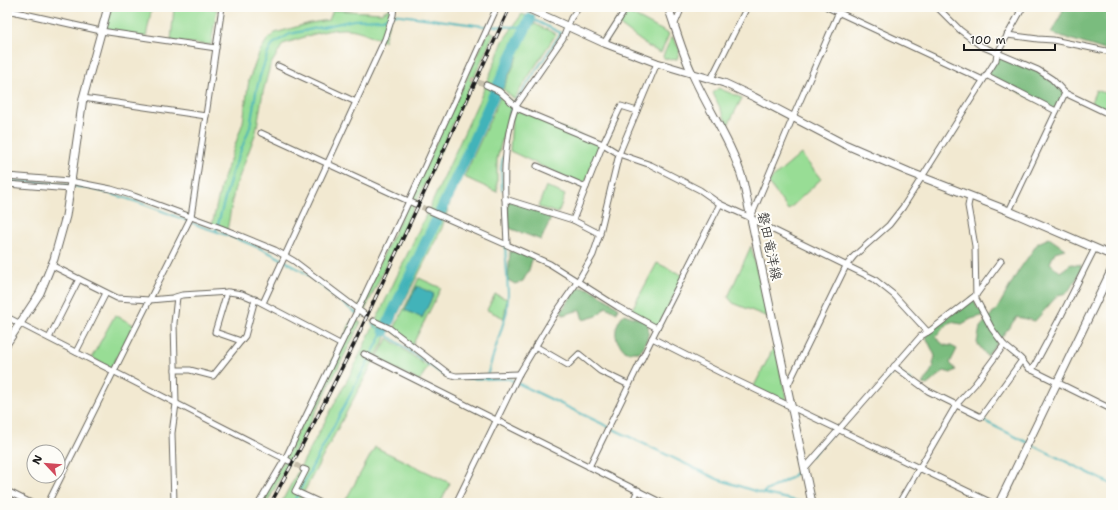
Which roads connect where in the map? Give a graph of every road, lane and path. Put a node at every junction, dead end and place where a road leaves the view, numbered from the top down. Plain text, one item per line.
1 (108, 7) edge
2 (222, 7) edge
3 (394, 7) edge
4 (497, 7) edge
5 (525, 7) edge
6 (579, 7) edge
7 (628, 7) edge
8 (668, 7) edge
9 (682, 7) edge
10 (747, 7) edge
11 (827, 7) edge
12 (842, 7) edge
13 (937, 7) edge
14 (1015, 7) edge
15 (1022, 9) edge
16 (7, 10) edge
17 (838, 13) junction
18 (674, 26) junction
19 (568, 27) junction
20 (101, 31) junction
21 (1007, 35) junction
22 (604, 43) junction
23 (216, 48) junction
24 (1111, 52) edge
25 (997, 54) junction
26 (657, 63) junction
27 (278, 66) dead end
28 (692, 73) junction
29 (984, 78) junction
30 (711, 79) junction
31 (486, 85) tunnel mouth
32 (1065, 93) junction
33 (83, 98) junction
34 (356, 102) junction
35 (516, 106) junction
36 (637, 111) junction
37 (1056, 111) junction
38 (1111, 115) edge
39 (206, 116) junction
40 (793, 117) junction
41 (261, 133) dead end
42 (603, 144) junction
43 (619, 154) junction
44 (329, 164) junction
45 (537, 166) dead end
46 (7, 176) edge
47 (922, 177) junction
48 (70, 181) junction
49 (7, 184) edge
50 (586, 187) junction
51 (70, 189) junction
52 (970, 196) junction
53 (505, 199) junction
54 (409, 201) junction
55 (416, 204) tunnel mouth
56 (720, 204) junction
57 (428, 210) tunnel mouth
58 (1009, 211) junction
59 (191, 217) junction
60 (751, 218) junction
61 (573, 220) junction
62 (600, 234) junction
63 (506, 244) junction
64 (1095, 248) junction
65 (1111, 255) edge
66 (285, 256) junction
67 (1001, 261) dead end
68 (51, 265) junction
69 (846, 266) junction
70 (1111, 271) edge
71 (80, 280) junction
72 (578, 281) junction
73 (227, 292) junction
74 (106, 293) junction
75 (976, 295) junction
76 (177, 297) junction
77 (255, 299) junction
78 (150, 300) junction
79 (263, 303) junction
80 (358, 309) junction
81 (364, 314) tunnel mouth
82 (7, 317) edge
83 (374, 321) tunnel mouth
84 (21, 324) junction
85 (657, 328) junction
86 (928, 332) junction
87 (50, 338) junction
88 (652, 338) junction
89 (241, 341) junction
90 (7, 343) edge
91 (340, 344) junction
92 (1004, 345) junction
93 (536, 346) junction
94 (76, 352) junction
95 (364, 354) dead end
96 (1022, 360) junction
97 (894, 366) junction
98 (175, 370) junction
99 (1032, 370) junction
100 (113, 372) junction
101 (519, 374) junction
102 (1057, 383) junction
103 (629, 385) junction
104 (788, 385) junction
105 (176, 404) junction
106 (956, 405) junction
107 (792, 406) junction
108 (1111, 409) edge
109 (497, 421) junction
110 (838, 429) junction
111 (287, 460) junction
112 (590, 466) junction
113 (805, 468) junction
114 (920, 468) junction
115 (303, 469) dead end
116 (638, 490) junction
117 (7, 491) edge
118 (31, 503) edge
119 (48, 503) edge
120 (174, 503) edge
121 (259, 503) edge
122 (321, 503) edge
123 (456, 503) edge
124 (632, 503) edge
125 (662, 503) edge
126 (812, 503) edge
127 (899, 503) edge
128 (992, 503) edge
129 (999, 503) edge

1 - 20 street
2 - 23 street
3 - 34 street
4 - 54 street
5 - 19 street
6 - 19 street
7 - 22 street
8 - 18 street, 磐田竜洋線
9 - 18 street
10 - 30 street
11 - 17 street
12 - 17 street
13 - 25 street
14 - 15 street
15 - 21 street
16 - 20 street
17 - 29 street
17 - 40 street
18 - 28 street, 磐田竜洋線
19 - 22 street
19 - 35 street
20 - 23 street
20 - 33 street
21 - 24 street
21 - 25 street
22 - 26 street
23 - 39 street
25 - 29 street
25 - 32 street
26 - 28 street
26 - 36 street
27 - 34 street
28 - 30 street
28 - 60 street, 磐田竜洋線
29 - 37 street
29 - 47 street
30 - 40 street
31 - 35 street
32 - 37 street
32 - 38 street
33 - 39 street
33 - 48 street
34 - 44 street
35 - 42 street
35 - 53 street
36 - 42 street
36 - 43 street
37 - 58 street
39 - 59 street
40 - 47 street
40 - 60 street
41 - 44 street
42 - 43 street
42 - 50 street
43 - 56 street
43 - 62 street
44 - 54 street
44 - 66 street
45 - 50 street
46 - 48 street
47 - 52 street
47 - 69 street
48 - 51 street
48 - 59 street
49 - 51 street
50 - 61 street
51 - 68 street
52 - 58 street
52 - 75 street
53 - 61 street
53 - 63 street
54 - 55 street
54 - 80 street
56 - 60 street
56 - 85 street
57 - 63 street
58 - 64 street
59 - 66 street
59 - 78 street
60 - 69 street
60 - 104 street, 磐田竜洋線
61 - 62 street
62 - 72 street
63 - 72 street
64 - 65 street
64 - 99 street
66 - 79 street
66 - 80 street
67 - 75 street
68 - 71 street
68 - 84 street
69 - 86 street
69 - 104 street
70 - 102 street
71 - 74 street
71 - 87 street
72 - 85 street
72 - 93 street
73 - 76 street
73 - 77 street
73 - 89 street
74 - 78 street
74 - 94 street
75 - 86 street
75 - 92 street
76 - 78 street
76 - 98 street
77 - 79 street
77 - 89 street
78 - 100 street
79 - 91 street
80 - 81 street
80 - 91 street
82 - 84 street
83 - 101 street
84 - 87 street
84 - 90 street
85 - 88 street
86 - 97 street
87 - 94 street
88 - 103 street
88 - 107 street
89 - 98 street
91 - 111 street
92 - 96 street
92 - 106 street
93 - 101 street
93 - 103 street
94 - 100 street
95 - 109 street
96 - 99 street
96 - 106 street
97 - 106 street
97 - 110 street
98 - 105 street
99 - 102 street
100 - 105 street
100 - 119 street
101 - 109 street
102 - 108 street
102 - 129 street
103 - 112 street
104 - 107 street, 磐田竜洋線
105 - 111 street
105 - 120 street
106 - 114 street
107 - 110 street
107 - 113 street, 磐田竜洋線
109 - 112 street
109 - 123 street
110 - 113 street
110 - 114 street
111 - 121 street
112 - 116 street
113 - 126 street, 磐田竜洋線
114 - 127 street
114 - 128 street
115 - 122 street
116 - 124 street
116 - 125 street
117 - 118 street

